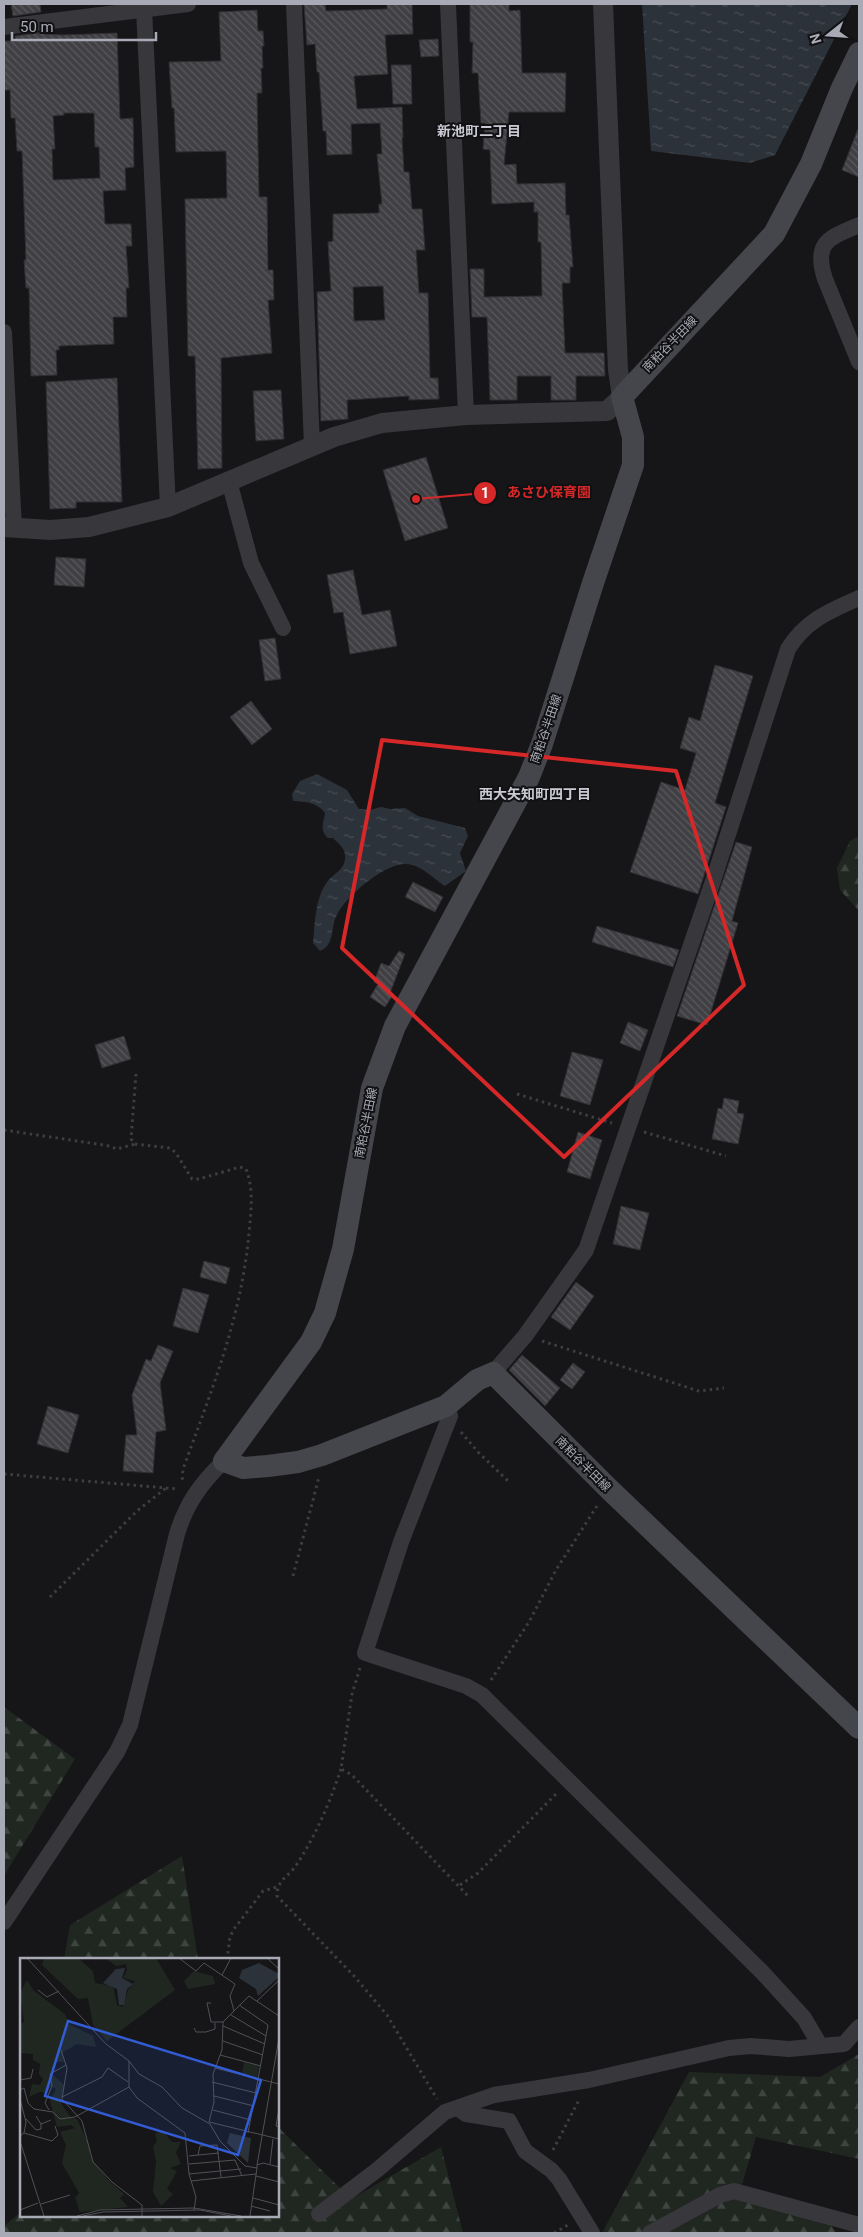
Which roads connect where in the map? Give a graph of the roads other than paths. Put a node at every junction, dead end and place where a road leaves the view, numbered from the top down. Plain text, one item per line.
1 (188, 4) edge
2 (294, 4) edge
3 (448, 4) edge
4 (603, 4) edge
5 (144, 9) junction
6 (4, 27) edge
7 (859, 53) edge
8 (859, 225) edge
9 (4, 332) edge
10 (859, 362) edge
11 (622, 397) junction
12 (466, 415) junction
13 (312, 446) junction
14 (229, 481) junction
15 (168, 507) junction
16 (9, 528) edge
17 (859, 598) edge
18 (283, 628) dead end
19 (493, 1373) junction
20 (448, 1412) junction
21 (224, 1461) junction
22 (859, 1728) edge
23 (4, 1922) edge
24 (859, 2027) edge
25 (820, 2045) junction
26 (451, 2110) junction
27 (319, 2214) dead end
28 (859, 2226) edge
29 (592, 2233) edge
30 (650, 2233) edge

1 - 5 street
2 - 13 street
3 - 12 street
4 - 11 street
5 - 6 street
5 - 15 street
7 - 11 main road, 南粕谷半田線
8 - 10 street
9 - 16 street
11 - 12 street
11 - 21 main road, 南粕谷半田線
12 - 13 street
13 - 14 street
14 - 15 street
14 - 18 street
15 - 16 street
17 - 19 street
19 - 20 main road
19 - 22 main road, 南粕谷半田線
20 - 21 main road
20 - 25 street
21 - 23 street
24 - 25 street
25 - 26 street
26 - 27 street
26 - 29 street
28 - 30 street

